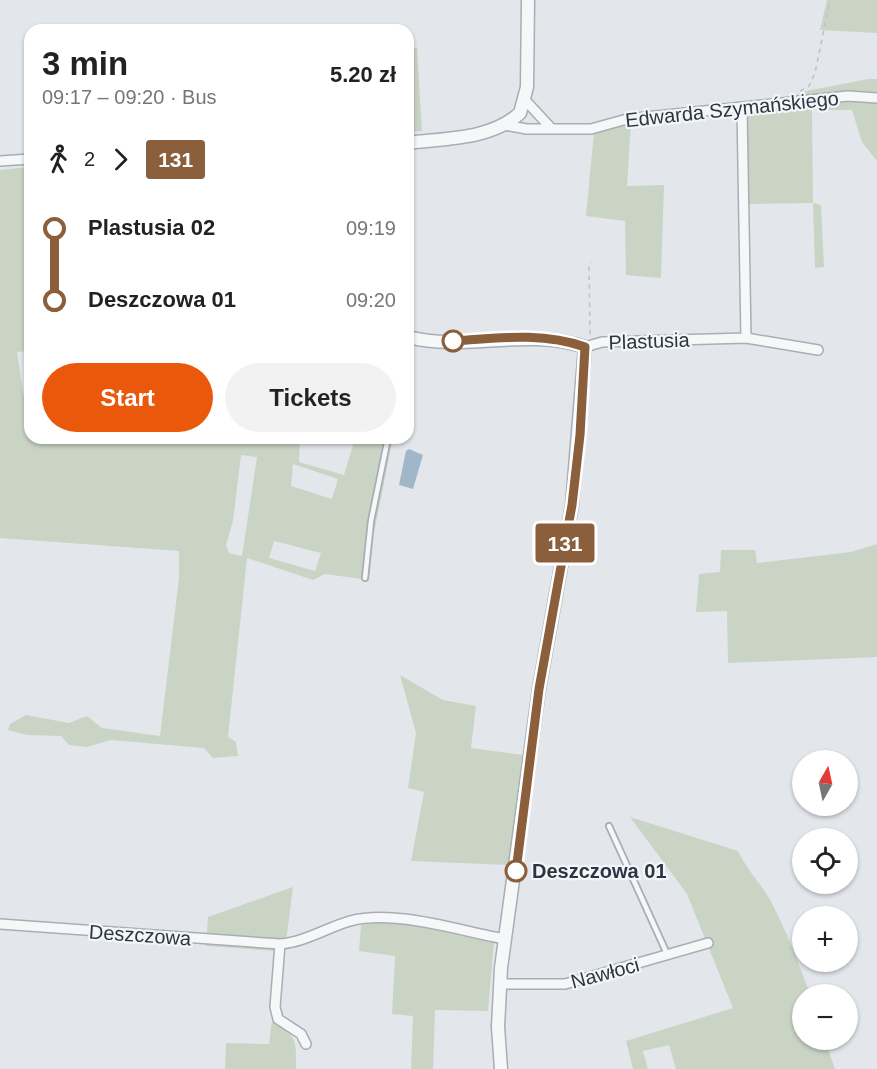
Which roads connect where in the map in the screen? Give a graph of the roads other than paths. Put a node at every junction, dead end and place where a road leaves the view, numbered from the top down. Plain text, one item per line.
1 (528, 0) edge
2 (877, 98) edge
3 (525, 100) junction
4 (742, 109) junction
5 (504, 125) junction
6 (551, 128) junction
7 (414, 142) edge
8 (24, 159) edge
9 (0, 161) edge
10 (414, 338) edge
11 (746, 338) junction
12 (585, 347) junction
13 (818, 350) dead end
14 (387, 444) edge
15 (365, 578) dead end
16 (609, 826) dead end
17 (0, 924) edge
18 (505, 939) junction
19 (708, 943) dead end
20 (280, 944) junction
21 (668, 956) junction
22 (500, 984) junction
23 (306, 1044) dead end
24 (501, 1069) edge

1 - 3 street
2 - 4 street, Edwarda Szymańskiego
3 - 5 street
3 - 6 street
4 - 6 street, Edwarda Szymańskiego
4 - 11 street
5 - 6 street, Edwarda Szymańskiego
5 - 7 street
8 - 9 street
10 - 12 street, Plastusia
11 - 12 street, Plastusia
11 - 13 street, Plastusia
12 - 18 street
14 - 15 lane
16 - 21 lane
17 - 20 street, Deszczowa
18 - 20 street, Deszczowa
18 - 22 street
19 - 21 street, Nawłoci
20 - 23 street
21 - 22 street, Nawłoci
22 - 24 street

